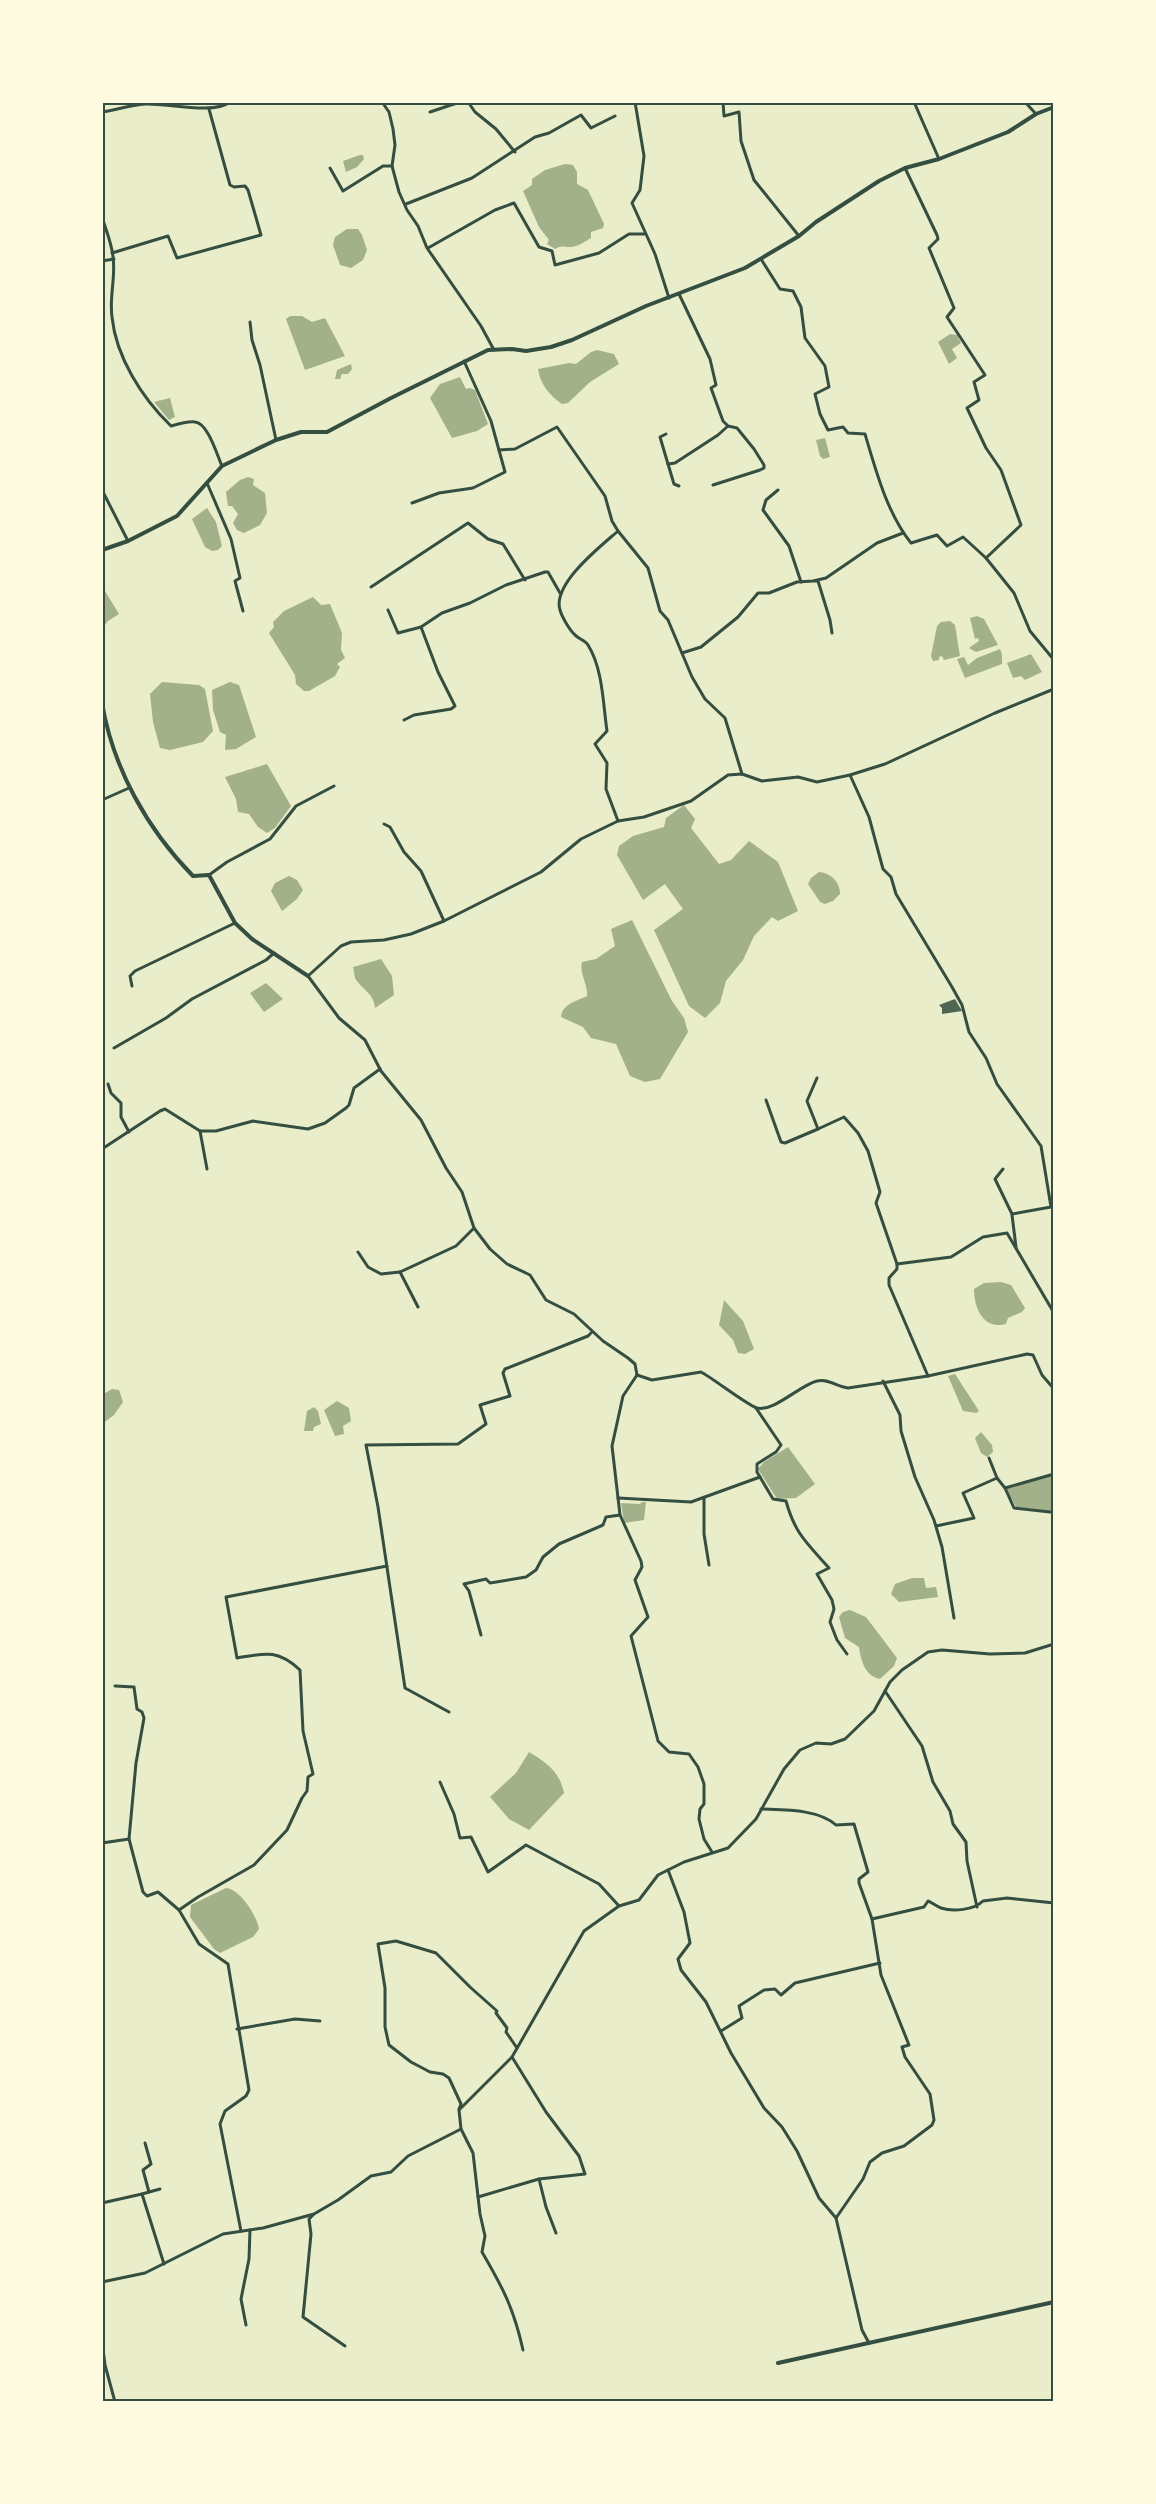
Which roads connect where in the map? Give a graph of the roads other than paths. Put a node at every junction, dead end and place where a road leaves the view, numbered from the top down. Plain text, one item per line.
1 (230, 102) edge
2 (382, 102) edge
3 (460, 102) edge
4 (468, 102) edge
5 (635, 102) edge
6 (723, 102) edge
7 (914, 102) edge
8 (1025, 102) edge
9 (1054, 107) edge
10 (209, 108) junction
11 (102, 112) edge
12 (430, 112) dead end
13 (1036, 114) junction
14 (615, 116) dead end
15 (514, 152) junction
16 (939, 159) junction
17 (392, 166) junction
18 (330, 168) dead end
19 (905, 168) junction
20 (406, 204) junction
21 (102, 217) edge
22 (644, 234) junction
23 (799, 236) junction
24 (427, 248) junction
25 (112, 253) junction
26 (114, 259) junction
27 (761, 259) junction
28 (102, 261) edge
29 (679, 294) junction
30 (669, 298) junction
31 (250, 322) dead end
32 (494, 350) junction
33 (464, 362) junction
34 (728, 426) junction
35 (666, 434) dead end
36 (276, 440) junction
37 (499, 450) junction
38 (668, 464) junction
39 (222, 466) junction
40 (207, 483) junction
41 (713, 485) dead end
42 (679, 486) dead end
43 (102, 490) edge
44 (778, 490) dead end
45 (412, 502) dead end
46 (618, 531) junction
47 (903, 533) junction
48 (128, 541) junction
49 (102, 550) edge
50 (986, 558) junction
51 (525, 580) junction
52 (813, 581) junction
53 (801, 582) junction
54 (371, 586) dead end
55 (560, 593) junction
56 (388, 610) dead end
57 (243, 611) dead end
58 (421, 627) junction
59 (832, 633) dead end
60 (682, 653) junction
61 (1054, 660) edge
62 (1054, 689) edge
63 (102, 703) edge
64 (404, 720) dead end
65 (742, 774) junction
66 (850, 775) junction
67 (334, 786) dead end
68 (129, 788) junction
69 (102, 800) edge
70 (618, 821) junction
71 (384, 824) dead end
72 (209, 875) junction
73 (444, 921) junction
74 (235, 922) junction
75 (274, 953) junction
76 (308, 976) junction
77 (132, 986) dead end
78 (114, 1048) dead end
79 (380, 1069) junction
80 (817, 1077) dead end
81 (108, 1084) dead end
82 (766, 1100) dead end
83 (818, 1129) junction
84 (200, 1131) junction
85 (129, 1132) junction
86 (102, 1149) edge
87 (207, 1169) dead end
88 (1003, 1169) dead end
89 (1053, 1209) edge
90 (1012, 1214) junction
91 (474, 1228) junction
92 (1016, 1249) junction
93 (358, 1252) dead end
94 (897, 1264) junction
95 (400, 1272) junction
96 (418, 1307) dead end
97 (1054, 1313) edge
98 (592, 1332) junction
99 (637, 1376) junction
100 (928, 1376) junction
101 (883, 1382) junction
102 (1054, 1389) edge
103 (756, 1408) junction
104 (989, 1458) dead end
105 (1054, 1474) edge
106 (760, 1477) junction
107 (997, 1478) junction
108 (1005, 1488) junction
109 (618, 1498) junction
110 (704, 1498) junction
111 (1050, 1512) dead end
112 (620, 1515) junction
113 (936, 1526) junction
114 (709, 1565) dead end
115 (387, 1566) junction
116 (954, 1618) dead end
117 (481, 1635) dead end
118 (1054, 1644) edge
119 (847, 1654) dead end
120 (115, 1686) dead end
121 (885, 1691) junction
122 (449, 1712) dead end
123 (440, 1782) dead end
124 (761, 1809) junction
125 (129, 1839) junction
126 (102, 1844) edge
127 (713, 1853) junction
128 (668, 1870) junction
129 (1054, 1903) edge
130 (619, 1906) junction
131 (977, 1907) junction
132 (179, 1910) junction
133 (873, 1919) junction
134 (880, 1963) junction
135 (320, 2021) dead end
136 (237, 2029) junction
137 (720, 2031) junction
138 (517, 2048) junction
139 (512, 2057) junction
140 (459, 2110) junction
141 (461, 2129) junction
142 (145, 2143) dead end
143 (539, 2179) junction
144 (160, 2189) dead end
145 (149, 2192) junction
146 (142, 2194) junction
147 (478, 2197) junction
148 (102, 2203) edge
149 (314, 2214) junction
150 (836, 2218) junction
151 (250, 2230) junction
152 (241, 2231) junction
153 (556, 2233) dead end
154 (164, 2264) junction
155 (102, 2282) edge
156 (1054, 2302) edge
157 (246, 2325) dead end
158 (102, 2341) edge
159 (869, 2343) junction
160 (345, 2346) dead end
161 (523, 2350) dead end
162 (778, 2363) dead end
163 (115, 2402) edge

1 - 10 street
2 - 17 street
3 - 12 street
4 - 15 street
5 - 22 street
6 - 23 street
7 - 16 street
8 - 13 street
9 - 13 street
10 - 11 street
10 - 25 street
13 - 16 street
14 - 15 street
15 - 20 street
16 - 19 street
17 - 18 street
17 - 20 street
19 - 23 street
19 - 50 street
20 - 24 street
21 - 25 street
22 - 24 street
22 - 30 street
23 - 27 street
24 - 32 street
25 - 26 street
26 - 28 street
26 - 39 street
27 - 29 street
27 - 47 street
29 - 30 street
29 - 34 street
30 - 32 street
31 - 36 street
32 - 33 street
33 - 36 street
33 - 37 street
34 - 38 street
34 - 41 street
35 - 38 street
36 - 39 street
37 - 45 street
37 - 46 street
38 - 42 street
39 - 40 street
40 - 48 street
40 - 57 street
43 - 48 street
44 - 53 street
46 - 55 street
46 - 60 street
47 - 50 street
47 - 52 street
48 - 49 street
50 - 61 street
51 - 54 street
51 - 55 street
51 - 58 street
52 - 53 street
52 - 59 street
53 - 60 street
55 - 70 street
56 - 58 street
58 - 64 street
60 - 65 street
62 - 66 street
63 - 68 street
65 - 66 street
65 - 70 street
66 - 89 street
67 - 72 street
68 - 69 street
68 - 72 street
70 - 73 street
71 - 73 street
72 - 74 street
73 - 76 street
74 - 75 street
74 - 77 street
75 - 76 street
75 - 78 street
76 - 79 street
79 - 84 street
79 - 91 street
80 - 83 street
81 - 85 street
82 - 83 street
83 - 94 street
84 - 85 street
84 - 87 street
85 - 86 street
88 - 90 street
89 - 90 street
90 - 92 street
91 - 95 street
91 - 98 street
92 - 94 street
92 - 97 street
93 - 95 street
94 - 100 street
95 - 96 street
98 - 99 street
98 - 115 street
99 - 103 street
99 - 109 street
100 - 101 street
100 - 102 street
101 - 103 street
101 - 113 street
103 - 106 street
104 - 107 street
105 - 108 street
106 - 110 street
106 - 119 street
107 - 108 street
107 - 113 street
108 - 111 street
109 - 110 street
109 - 112 street
110 - 114 street
112 - 117 street
112 - 127 street
113 - 116 street
115 - 122 street
115 - 132 street
118 - 121 street
120 - 125 street
121 - 124 street
121 - 131 street
123 - 130 street
124 - 127 street
124 - 133 street
125 - 126 street
125 - 132 street
127 - 128 street
128 - 130 street
128 - 137 street
129 - 131 street
130 - 138 street
131 - 133 street
132 - 136 street
133 - 134 street
134 - 137 street
134 - 150 street
135 - 136 street
136 - 152 street
137 - 150 street
138 - 139 street
138 - 140 street
139 - 140 street
139 - 143 street
140 - 141 street
141 - 147 street
141 - 149 street
142 - 145 street
143 - 147 street
143 - 153 street
144 - 145 street
145 - 146 street
146 - 148 street
146 - 154 street
147 - 161 street
149 - 151 street
149 - 160 street
150 - 159 street
151 - 152 street
151 - 157 street
152 - 154 street
154 - 155 street
156 - 159 street
158 - 163 street
159 - 162 street

